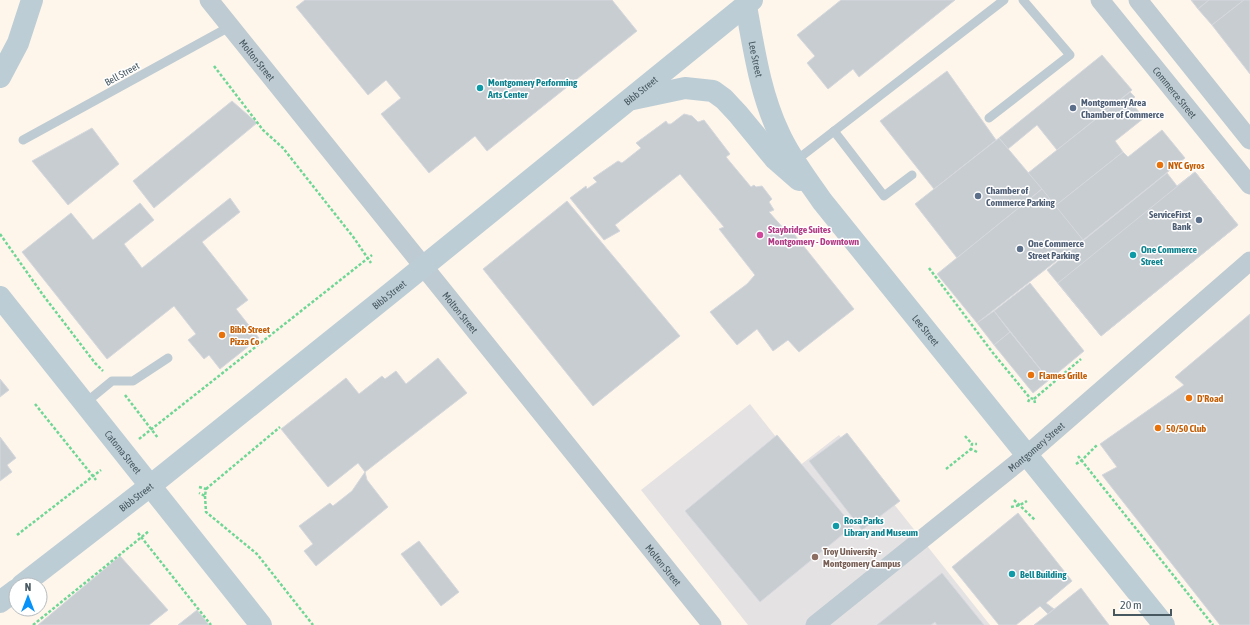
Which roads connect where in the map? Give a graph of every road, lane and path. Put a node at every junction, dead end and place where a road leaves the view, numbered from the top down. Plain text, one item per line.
1 (208, 0) edge
2 (1004, 0) edge
3 (1023, 0) edge
4 (1100, 0) edge
5 (1138, 0) edge
6 (749, 3) edge
7 (33, 4) edge
8 (231, 26) junction
9 (214, 66) dead end
10 (0, 77) edge
11 (629, 100) junction
12 (989, 118) dead end
13 (834, 131) junction
14 (23, 140) dead end
15 (1250, 140) edge
16 (790, 165) junction
17 (912, 175) dead end
18 (1250, 186) edge
19 (0, 234) edge
20 (372, 255) dead end
21 (368, 259) junction
22 (1250, 261) edge
23 (371, 263) dead end
24 (424, 266) junction
25 (929, 268) dead end
26 (0, 297) edge
27 (168, 358) dead end
28 (1081, 360) dead end
29 (112, 381) junction
30 (1032, 399) junction
31 (1028, 402) dead end
32 (1035, 403) dead end
33 (35, 404) dead end
34 (84, 404) junction
35 (280, 426) dead end
36 (151, 429) junction
37 (964, 436) dead end
38 (158, 438) dead end
39 (137, 441) dead end
40 (972, 444) junction
41 (977, 444) dead end
42 (1097, 445) dead end
43 (971, 449) junction
44 (977, 452) dead end
45 (1027, 455) junction
46 (1078, 456) dead end
47 (1082, 460) junction
48 (1076, 464) dead end
49 (946, 469) dead end
50 (101, 470) dead end
51 (93, 476) junction
52 (96, 480) dead end
53 (150, 486) junction
54 (199, 487) dead end
55 (206, 489) junction
56 (199, 493) dead end
57 (205, 496) junction
58 (1014, 500) dead end
59 (1027, 500) dead end
60 (1020, 505) junction
61 (1011, 508) dead end
62 (1035, 520) dead end
63 (149, 531) dead end
64 (138, 533) dead end
65 (17, 535) dead end
66 (141, 537) junction
67 (32, 577) edge
68 (33, 625) edge
69 (211, 625) edge
70 (261, 625) edge
71 (313, 625) edge
72 (712, 625) edge
73 (815, 625) edge
74 (1164, 625) edge
75 (1213, 625) edge

1 - 8 street, Molton Street
2 - 13 lane
3 - 12 lane
4 - 18 street, Commerce Street
5 - 15 street
6 - 11 main road, Bibb Street
6 - 16 main road, Lee Street
7 - 10 main road
8 - 14 lane, Bell Street
8 - 24 street, Molton Street
9 - 21 path
11 - 16 main road
11 - 24 main road, Bibb Street
13 - 16 lane
13 - 17 lane
16 - 45 main road, Lee Street
19 - 29 path
20 - 21 path
21 - 23 path
21 - 36 path
22 - 45 street, Montgomery Street
24 - 53 main road, Bibb Street
24 - 72 street, Molton Street
25 - 30 path
26 - 34 main road, Catoma Street
27 - 29 lane
28 - 30 path
29 - 34 lane
29 - 36 path
30 - 31 path
30 - 32 path
33 - 51 path
34 - 53 main road, Catoma Street
35 - 55 path
36 - 38 path
36 - 39 path
37 - 40 path
40 - 41 path
40 - 43 path
42 - 47 path
43 - 44 path
43 - 49 path
45 - 73 street, Montgomery Street
45 - 74 main road, Lee Street
46 - 47 path
47 - 48 path
47 - 75 path
50 - 51 path
51 - 52 path
51 - 65 path
53 - 67 main road, Bibb Street
53 - 70 main road, Catoma Street
54 - 55 path
55 - 57 path
56 - 57 path
57 - 71 path
58 - 60 path
59 - 60 path
60 - 61 path
60 - 62 path
63 - 66 path
64 - 66 path
66 - 68 path
66 - 69 path

